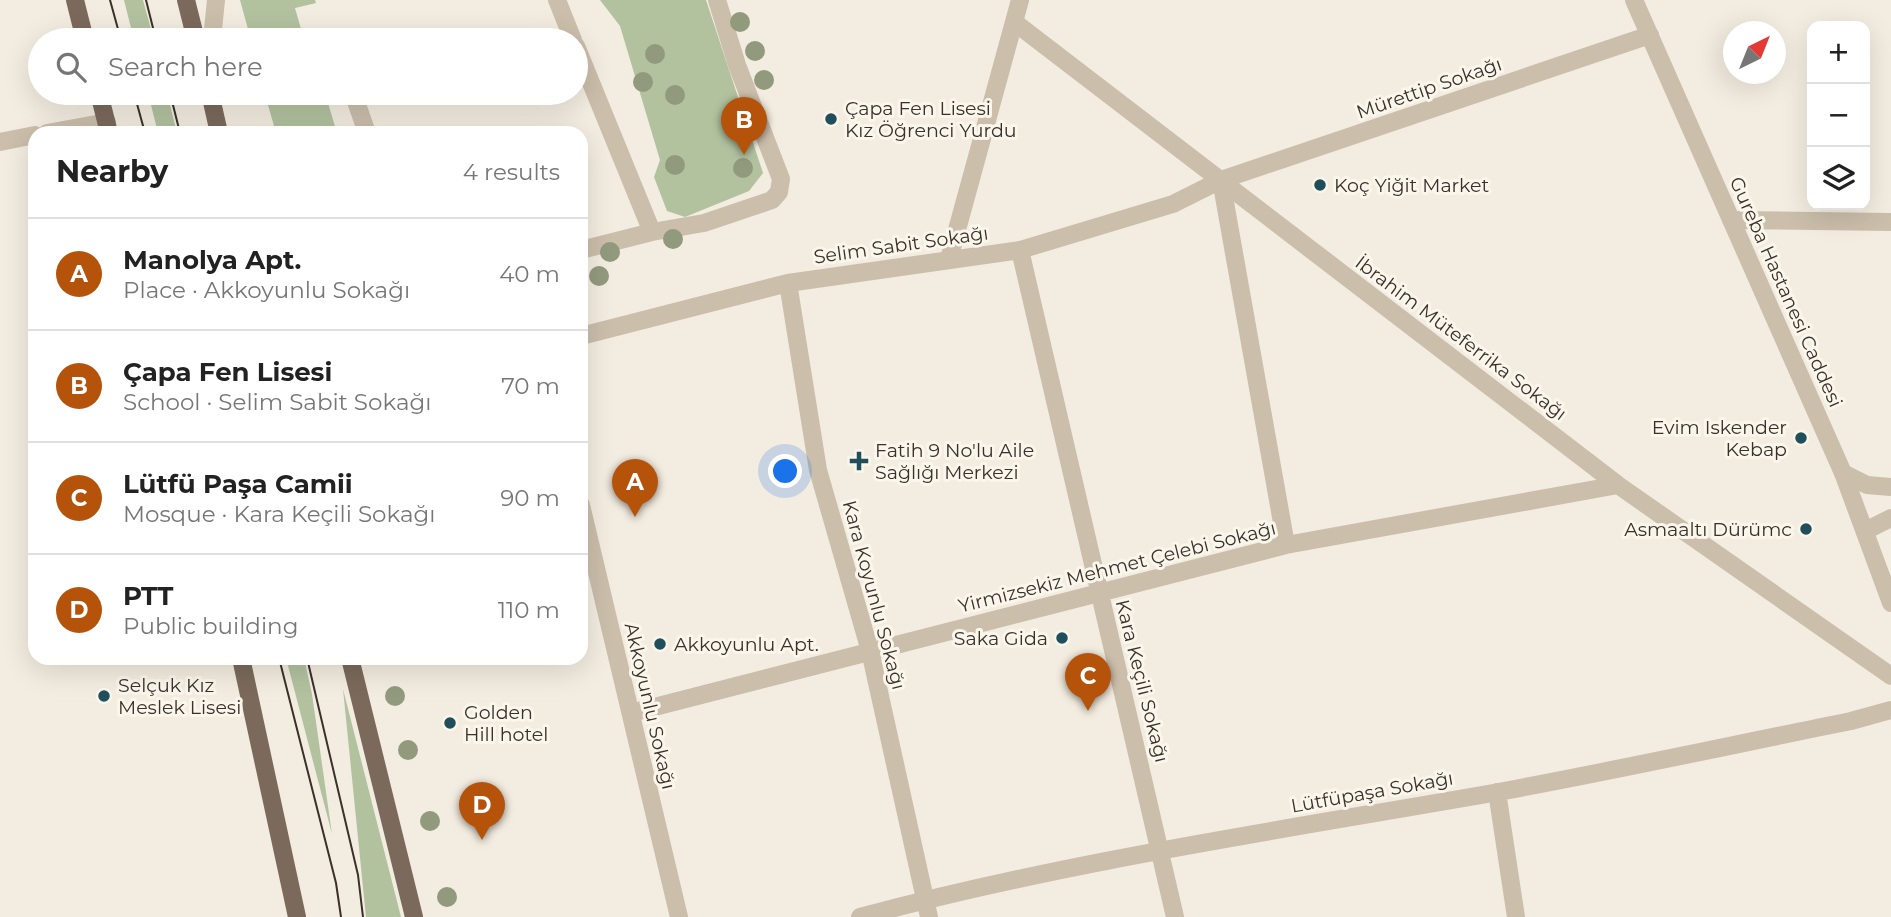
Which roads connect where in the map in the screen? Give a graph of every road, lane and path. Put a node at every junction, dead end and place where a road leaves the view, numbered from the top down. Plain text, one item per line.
1 (75, 0) edge
2 (186, 0) edge
3 (216, 0) edge
4 (557, 0) edge
5 (717, 0) edge
6 (1020, 0) edge
7 (1634, 0) edge
8 (1014, 22) junction
9 (82, 28) edge
10 (193, 28) edge
11 (213, 28) edge
12 (568, 28) edge
13 (1650, 35) junction
14 (588, 75) edge
15 (102, 105) edge
16 (213, 105) edge
17 (357, 105) edge
18 (108, 126) edge
19 (217, 126) edge
20 (365, 126) edge
21 (28, 136) edge
22 (0, 142) edge
23 (1221, 180) junction
24 (1731, 220) junction
25 (1891, 222) edge
26 (652, 232) junction
27 (588, 248) edge
28 (1020, 250) junction
29 (949, 259) junction
30 (788, 283) junction
31 (588, 334) edge
32 (1843, 473) junction
33 (1618, 485) junction
34 (1891, 487) edge
35 (1891, 517) edge
36 (1866, 531) junction
37 (588, 534) edge
38 (1286, 545) junction
39 (1098, 592) junction
40 (1891, 604) edge
41 (870, 651) junction
42 (243, 665) edge
43 (352, 665) edge
44 (1891, 676) edge
45 (1891, 710) edge
46 (631, 713) junction
47 (1497, 792) junction
48 (1161, 849) junction
49 (927, 908) edge
50 (297, 917) edge
51 (414, 917) edge
52 (679, 917) edge
53 (860, 917) edge
54 (1175, 917) edge
55 (1516, 917) edge

1 - 9 main road
2 - 10 main road
3 - 11 street
4 - 12 street
5 - 26 street
6 - 8 street
7 - 13 street, Gureba Hastanesi Caddesi
8 - 23 street, İbrahim Müteferrika Sokağı
8 - 29 street
13 - 23 street, Mürettip Sokağı
13 - 24 street, Gureba Hastanesi Caddesi
14 - 26 street
15 - 18 main road
16 - 19 main road
17 - 20 street
21 - 22 street
23 - 28 street, Selim Sabit Sokağı
23 - 33 street, İbrahim Müteferrika Sokağı
23 - 38 street
24 - 25 street
24 - 32 street, Gureba Hastanesi Caddesi
26 - 27 street
28 - 29 street, Selim Sabit Sokağı
28 - 39 street, Kara Keçili Sokağı
29 - 30 street, Selim Sabit Sokağı
30 - 31 street, Selim Sabit Sokağı
30 - 41 street, Kara Koyunlu Sokağı
32 - 34 street
32 - 36 street, Gureba Hastanesi Caddesi
33 - 38 street, Yirmizsekiz Mehmet Çelebi Sokağı
33 - 44 street, İbrahim Müteferrika Sokağı
35 - 36 street
36 - 40 street, Gureba Hastanesi Caddesi
37 - 46 street, Akkoyunlu Sokağı
38 - 39 street, Yirmizsekiz Mehmet Çelebi Sokağı
39 - 41 street, Yirmizsekiz Mehmet Çelebi Sokağı
39 - 48 street, Kara Keçili Sokağı
41 - 46 street, Yirmizsekiz Mehmet Çelebi Sokağı
41 - 49 street, Kara Koyunlu Sokağı
42 - 50 main road
43 - 51 main road
45 - 47 street, Lütfüpaşa Sokağı
46 - 52 street, Akkoyunlu Sokağı
47 - 48 street, Lütfüpaşa Sokağı
47 - 55 street
48 - 49 street, Lütfüpaşa Sokağı
48 - 54 street, Kara Keçili Sokağı
49 - 53 street, Lütfüpaşa Sokağı

